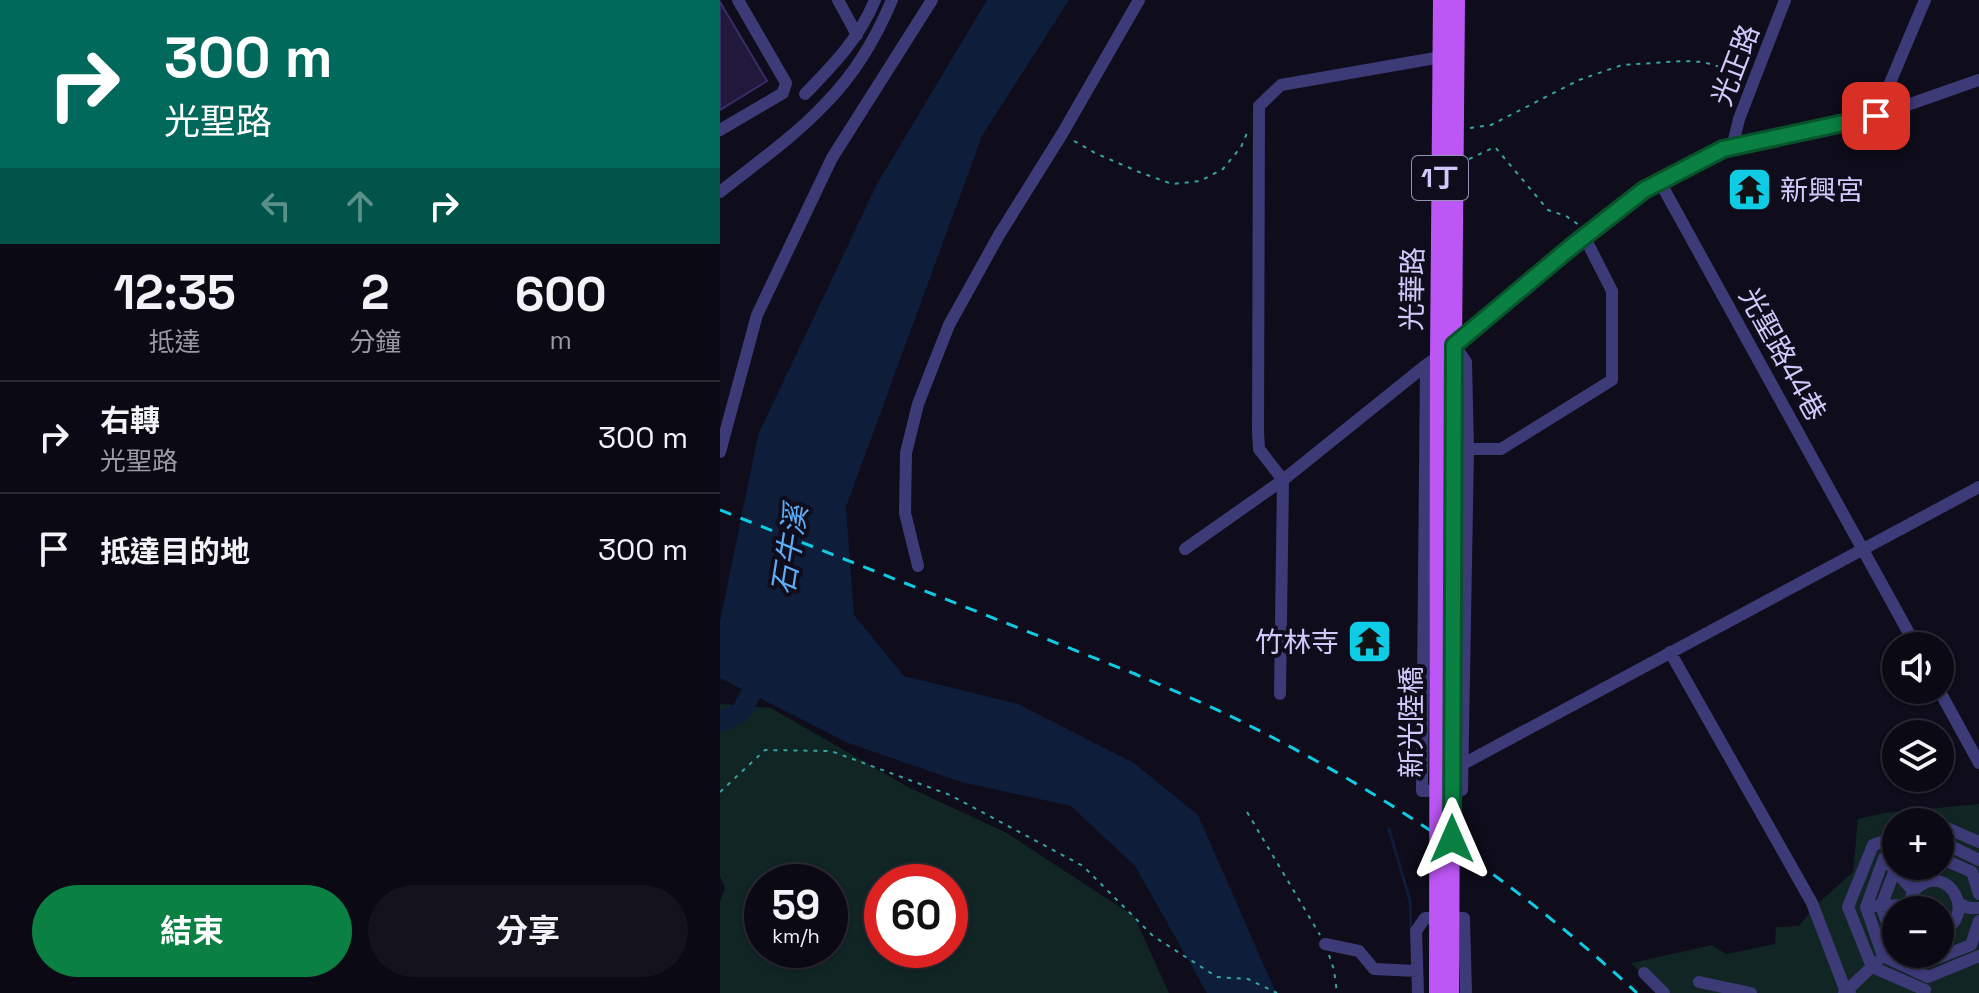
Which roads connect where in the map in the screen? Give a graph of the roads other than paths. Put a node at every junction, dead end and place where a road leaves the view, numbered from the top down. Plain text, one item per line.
1 (738, 0) edge
2 (838, 0) edge
3 (875, 0) edge
4 (892, 0) edge
5 (932, 0) edge
6 (1139, 0) edge
7 (1441, 0) edge
8 (1457, 0) edge
9 (1785, 0) edge
10 (1925, 0) edge
11 (857, 35) junction
12 (1441, 57) junction
13 (1979, 80) edge
14 (805, 94) dead end
15 (1448, 96) junction
16 (1876, 116) junction
17 (720, 130) edge
18 (1732, 148) junction
19 (1660, 182) junction
20 (720, 192) edge
21 (1587, 234) junction
22 (1454, 345) junction
23 (1432, 360) junction
24 (1468, 449) junction
25 (720, 452) edge
26 (1283, 480) junction
27 (1979, 487) edge
28 (1185, 549) dead end
29 (1864, 550) junction
30 (918, 566) dead end
31 (1908, 632) edge
32 (1670, 652) junction
33 (1280, 694) dead end
34 (1947, 704) edge
35 (1979, 763) edge
36 (1463, 764) junction
37 (1954, 831) edge
38 (1882, 842) edge
39 (1979, 842) edge
40 (1873, 845) junction
41 (1954, 850) edge
42 (1882, 851) edge
43 (1954, 861) edge
44 (1977, 865) edge
45 (1882, 873) edge
46 (1894, 880) edge
47 (1907, 880) edge
48 (1936, 881) joint
49 (1954, 890) junction
50 (1914, 892) junction
51 (1979, 894) edge
52 (1911, 896) edge
53 (1960, 904) junction
54 (1881, 906) joint
55 (1848, 907) junction
56 (1866, 907) junction
57 (1979, 908) edge
58 (1979, 921) edge
59 (1954, 923) joint
60 (1325, 944) road end
61 (1976, 952) edge
62 (1882, 953) edge
63 (1954, 955) edge
64 (1882, 957) edge
65 (1872, 967) junction
66 (1900, 968) edge
67 (1417, 971) junction
68 (1644, 973) dead end
69 (1699, 982) dead end
70 (1926, 986) edge
71 (1418, 993) edge
72 (1437, 993) edge
73 (1451, 993) edge
74 (1466, 993) edge
75 (1664, 993) edge
76 (1751, 993) edge
77 (1847, 993) edge

1 - 17 street
2 - 11 street
3 - 11 street
4 - 20 street
5 - 25 street
6 - 30 street
7 - 12 main road, 光華路 / 1丁
8 - 15 main road, 光華路 / 1丁
9 - 18 street, 光正路
10 - 16 street
11 - 14 street
12 - 15 main road, 光華路 / 1丁
12 - 26 street
13 - 16 street
15 - 22 main road, 光華路 / 1丁
15 - 23 main road, 光華路 / 1丁
16 - 18 street
18 - 19 street
19 - 21 street
19 - 29 street, 光聖路44巷
21 - 22 street
21 - 24 street
22 - 23 street
22 - 24 street
22 - 73 main road, 新光陸橋 / 1丁, bridge
23 - 26 street, 光華路
23 - 36 street
23 - 72 main road, 新光陸橋 / 1丁, bridge
24 - 36 street
26 - 28 street, 光華路
26 - 33 street
27 - 29 street
29 - 31 street, 光聖路44巷
29 - 32 street
32 - 36 street
32 - 77 street
34 - 35 street
37 - 39 street
38 - 40 street
40 - 42 street
40 - 55 street
41 - 44 street
43 - 44 street
44 - 49 street
44 - 51 street
45 - 56 street
46 - 54 street
47 - 50 street
48 - 49 street
48 - 50 street
49 - 53 street
50 - 52 street
53 - 57 street
53 - 59 street
54 - 56 street
55 - 56 street
55 - 65 street
56 - 62 street
58 - 61 street
59 - 61 street
60 - 67 street
61 - 63 street
61 - 70 street
64 - 65 street
65 - 70 street
65 - 77 street
66 - 70 street
67 - 71 street
67 - 74 street
68 - 75 street
69 - 76 street

